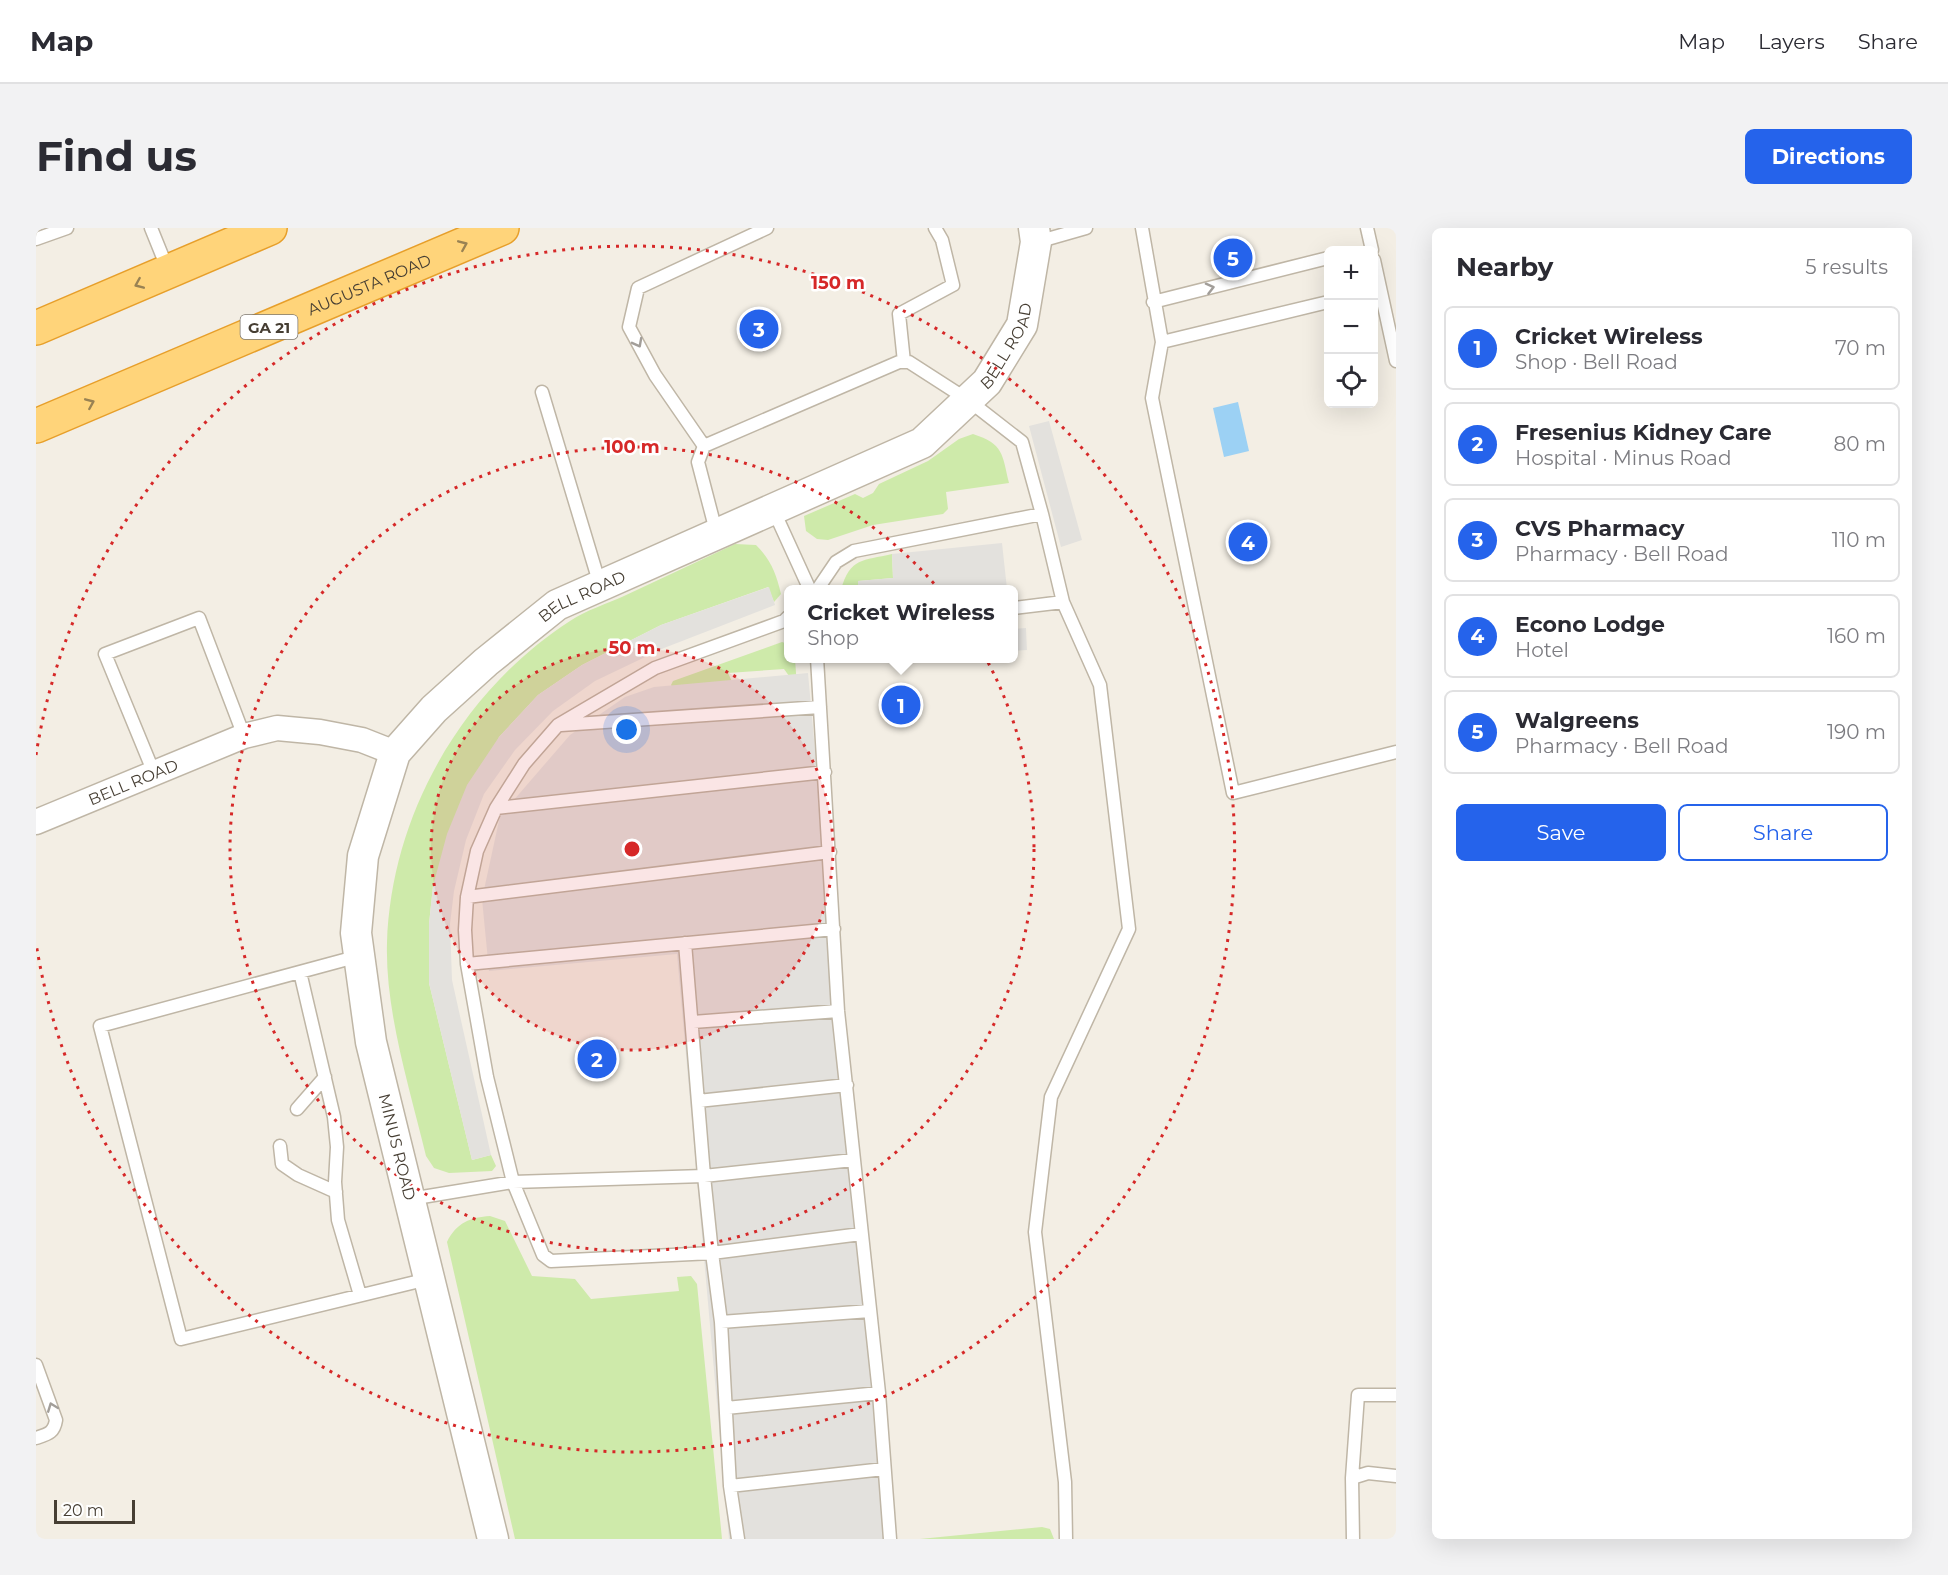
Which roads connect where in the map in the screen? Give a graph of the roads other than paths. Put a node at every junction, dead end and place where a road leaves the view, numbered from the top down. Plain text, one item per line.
1 (67, 228) edge
2 (151, 228) edge
3 (270, 228) edge
4 (502, 228) edge
5 (767, 228) edge
6 (935, 228) edge
7 (1086, 228) edge
8 (1142, 228) edge
9 (1367, 228) edge
10 (237, 235) edge
11 (1035, 235) edge
12 (36, 239) edge
13 (1370, 246) edge
14 (1324, 259) edge
15 (168, 271) junction
16 (1378, 285) edge
17 (1153, 302) junction
18 (1324, 303) edge
19 (36, 328) edge
20 (1162, 342) junction
21 (1396, 361) edge
22 (904, 362) junction
23 (542, 392) dead end
24 (968, 400) junction
25 (36, 426) edge
26 (704, 446) junction
27 (773, 509) junction
28 (1042, 514) junction
29 (717, 535) junction
30 (808, 585) edge
31 (820, 585) edge
32 (601, 586) junction
33 (1063, 602) junction
34 (1018, 608) edge
35 (784, 621) edge
36 (817, 663) edge
37 (820, 707) junction
38 (558, 725) junction
39 (244, 736) junction
40 (1396, 752) edge
41 (395, 753) junction
42 (825, 772) junction
43 (154, 773) junction
44 (496, 807) junction
45 (36, 822) edge
46 (830, 852) junction
47 (467, 897) junction
48 (834, 928) junction
49 (685, 943) junction
50 (359, 956) junction
51 (467, 964) junction
52 (300, 972) junction
53 (838, 1011) junction
54 (693, 1022) junction
55 (325, 1077) junction
56 (847, 1085) junction
57 (698, 1101) junction
58 (297, 1109) dead end
59 (280, 1146) dead end
60 (853, 1160) junction
61 (704, 1176) junction
62 (513, 1182) junction
63 (336, 1192) junction
64 (410, 1199) junction
65 (861, 1234) junction
66 (712, 1253) junction
67 (429, 1279) junction
68 (360, 1295) junction
69 (870, 1311) junction
70 (721, 1322) junction
71 (36, 1365) edge
72 (879, 1393) junction
73 (1396, 1395) edge
74 (726, 1408) junction
75 (36, 1438) edge
76 (884, 1469) junction
77 (1396, 1476) edge
78 (1352, 1478) junction
79 (730, 1486) junction
80 (494, 1539) edge
81 (738, 1539) edge
82 (890, 1539) edge
83 (1066, 1539) edge
84 (1353, 1539) edge

1 - 12 lane
2 - 15 lane
3 - 10 highway
25 -> 4 highway, AUGUSTA ROAD / GA 21
5 -> 26 lane
6 - 22 lane
7 - 11 lane
8 - 17 lane
9 - 13 lane
10 - 15 highway
11 - 24 street, BELL ROAD
17 -> 14 lane
15 -> 19 highway
16 - 21 lane
17 - 20 lane
18 - 20 lane
20 - 40 lane
22 - 24 lane
22 - 26 lane
23 - 32 lane
24 - 27 street, BELL ROAD
24 - 28 lane
26 - 29 lane
27 - 29 street, BELL ROAD
27 - 30 lane
28 - 31 lane
28 - 33 lane
29 - 32 street, BELL ROAD
32 - 41 street, BELL ROAD
33 - 34 lane
33 - 83 lane
35 - 38 lane
36 - 37 lane
37 - 38 lane
37 - 42 lane
38 - 44 lane
39 - 41 street, BELL ROAD
39 - 43 street, BELL ROAD
39 - 43 lane
41 - 50 street, MINUS ROAD
42 - 44 lane
42 - 46 lane
43 - 45 street, BELL ROAD
44 - 47 lane
46 - 47 lane
46 - 48 lane
47 - 51 lane
48 - 49 lane
48 - 53 lane
49 - 51 lane
49 - 54 lane
50 - 52 lane
50 - 64 street, MINUS ROAD
51 - 62 lane
52 - 55 lane
52 - 68 lane
53 - 54 lane
53 - 56 lane
54 - 57 lane
55 - 58 lane
55 - 63 lane
56 - 57 lane
56 - 60 lane
57 - 61 lane
59 - 63 lane
60 - 61 lane
60 - 65 lane
61 - 62 lane
61 - 66 lane
62 - 64 lane
62 - 66 lane
63 - 68 lane
64 - 67 street, MINUS ROAD
65 - 66 lane
65 - 69 lane
66 - 70 lane
67 - 68 lane
67 - 80 street, MINUS ROAD
69 - 70 lane
69 - 72 lane
70 - 74 lane
75 -> 71 lane
72 - 74 lane
72 - 76 lane
73 - 78 lane
74 - 79 lane
76 - 79 lane
76 - 82 lane
77 - 78 lane
78 - 84 lane
79 - 81 lane

